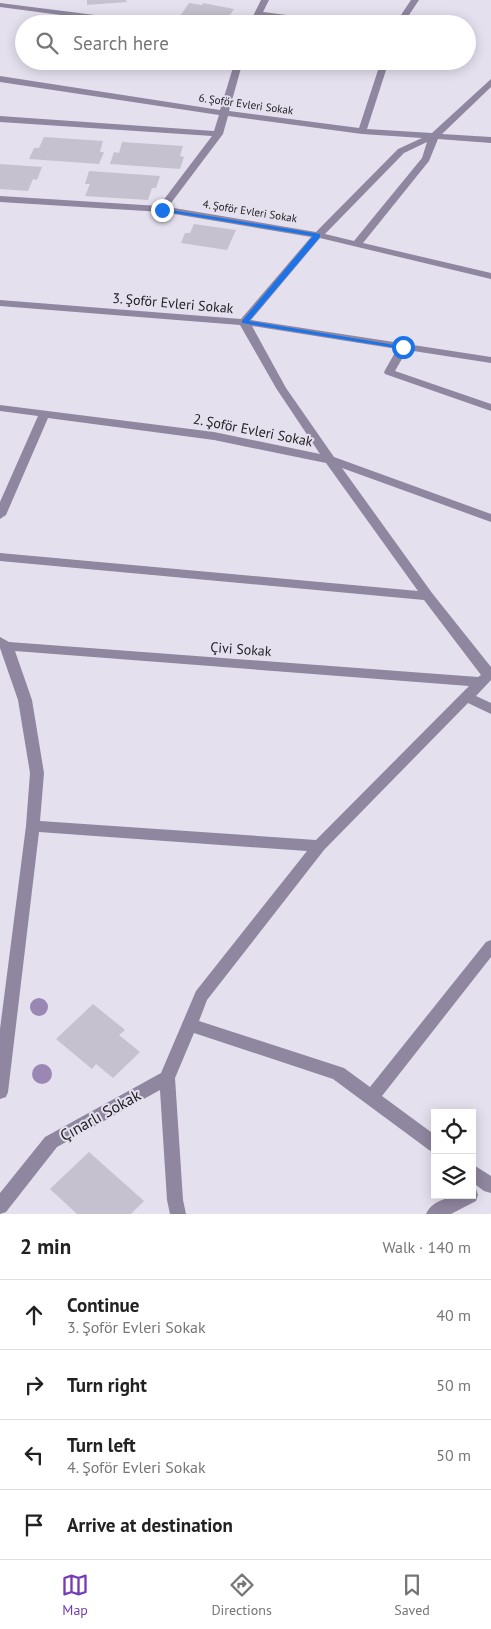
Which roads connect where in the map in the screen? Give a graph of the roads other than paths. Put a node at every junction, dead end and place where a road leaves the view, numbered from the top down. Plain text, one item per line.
1 (265, 0) edge
2 (415, 0) edge
3 (0, 5) edge
4 (258, 14) joint
5 (79, 15) edge
6 (266, 15) edge
7 (405, 15) edge
8 (236, 70) edge
9 (382, 70) edge
10 (0, 79) edge
11 (491, 82) edge
12 (222, 113) junction
13 (0, 119) edge
14 (362, 132) junction
15 (218, 134) junction
16 (434, 136) junction
17 (491, 140) edge
18 (0, 199) edge
19 (162, 210) junction
20 (318, 235) junction
21 (356, 244) junction
22 (491, 276) edge
23 (0, 303) edge
24 (244, 322) junction
25 (403, 347) junction
26 (491, 360) edge
27 (0, 408) edge
28 (491, 408) edge
29 (45, 413) junction
30 (330, 460) junction
31 (6, 487) edge
32 (0, 515) edge
33 (491, 518) edge
34 (0, 557) edge
35 (428, 596) junction
36 (4, 644) edge
37 (487, 676) edge
38 (467, 697) junction
39 (491, 709) edge
40 (33, 826) junction
41 (319, 846) junction
42 (491, 946) edge
43 (188, 1024) junction
44 (167, 1078) junction
45 (0, 1092) edge
46 (372, 1098) junction
47 (431, 1142) edge
48 (476, 1175) edge
49 (490, 1185) edge
50 (476, 1192) edge
51 (463, 1199) edge
52 (0, 1206) edge
53 (178, 1214) edge
54 (434, 1214) edge

1 - 4 street
2 - 7 street
3 - 5 street
4 - 6 street
8 - 12 street
9 - 14 street
10 - 12 street, 6. Şoför Evleri Sokak
11 - 16 street
12 - 14 street, 6. Şoför Evleri Sokak
12 - 15 street
13 - 15 street
14 - 16 street, 6. Şoför Evleri Sokak
15 - 19 street
16 - 17 street, 6. Şoför Evleri Sokak
16 - 20 street
16 - 21 street
18 - 19 street, 4. Şoför Evleri Sokak
19 - 20 street, 4. Şoför Evleri Sokak
20 - 21 street, 4. Şoför Evleri Sokak
20 - 24 street
21 - 22 street, 4. Şoför Evleri Sokak
23 - 24 street, 3. Şoför Evleri Sokak
24 - 25 street, 3. Şoför Evleri Sokak
24 - 30 street
25 - 26 street, 3. Şoför Evleri Sokak
25 - 28 street
27 - 29 street, 2. Şoför Evleri Sokak
29 - 30 street, 2. Şoför Evleri Sokak
29 - 31 street
30 - 33 street, 2. Şoför Evleri Sokak
30 - 35 street
31 - 32 street
34 - 35 street
35 - 37 street
36 - 37 street, Çivi Sokak
36 - 40 street
37 - 38 street
38 - 39 street
38 - 41 street
40 - 41 street
40 - 45 street
41 - 43 street
42 - 46 street
43 - 44 street
43 - 46 street
44 - 52 street, Çınarlı Sokak
44 - 53 street
46 - 47 street
48 - 49 street
49 - 50 street
51 - 54 street

